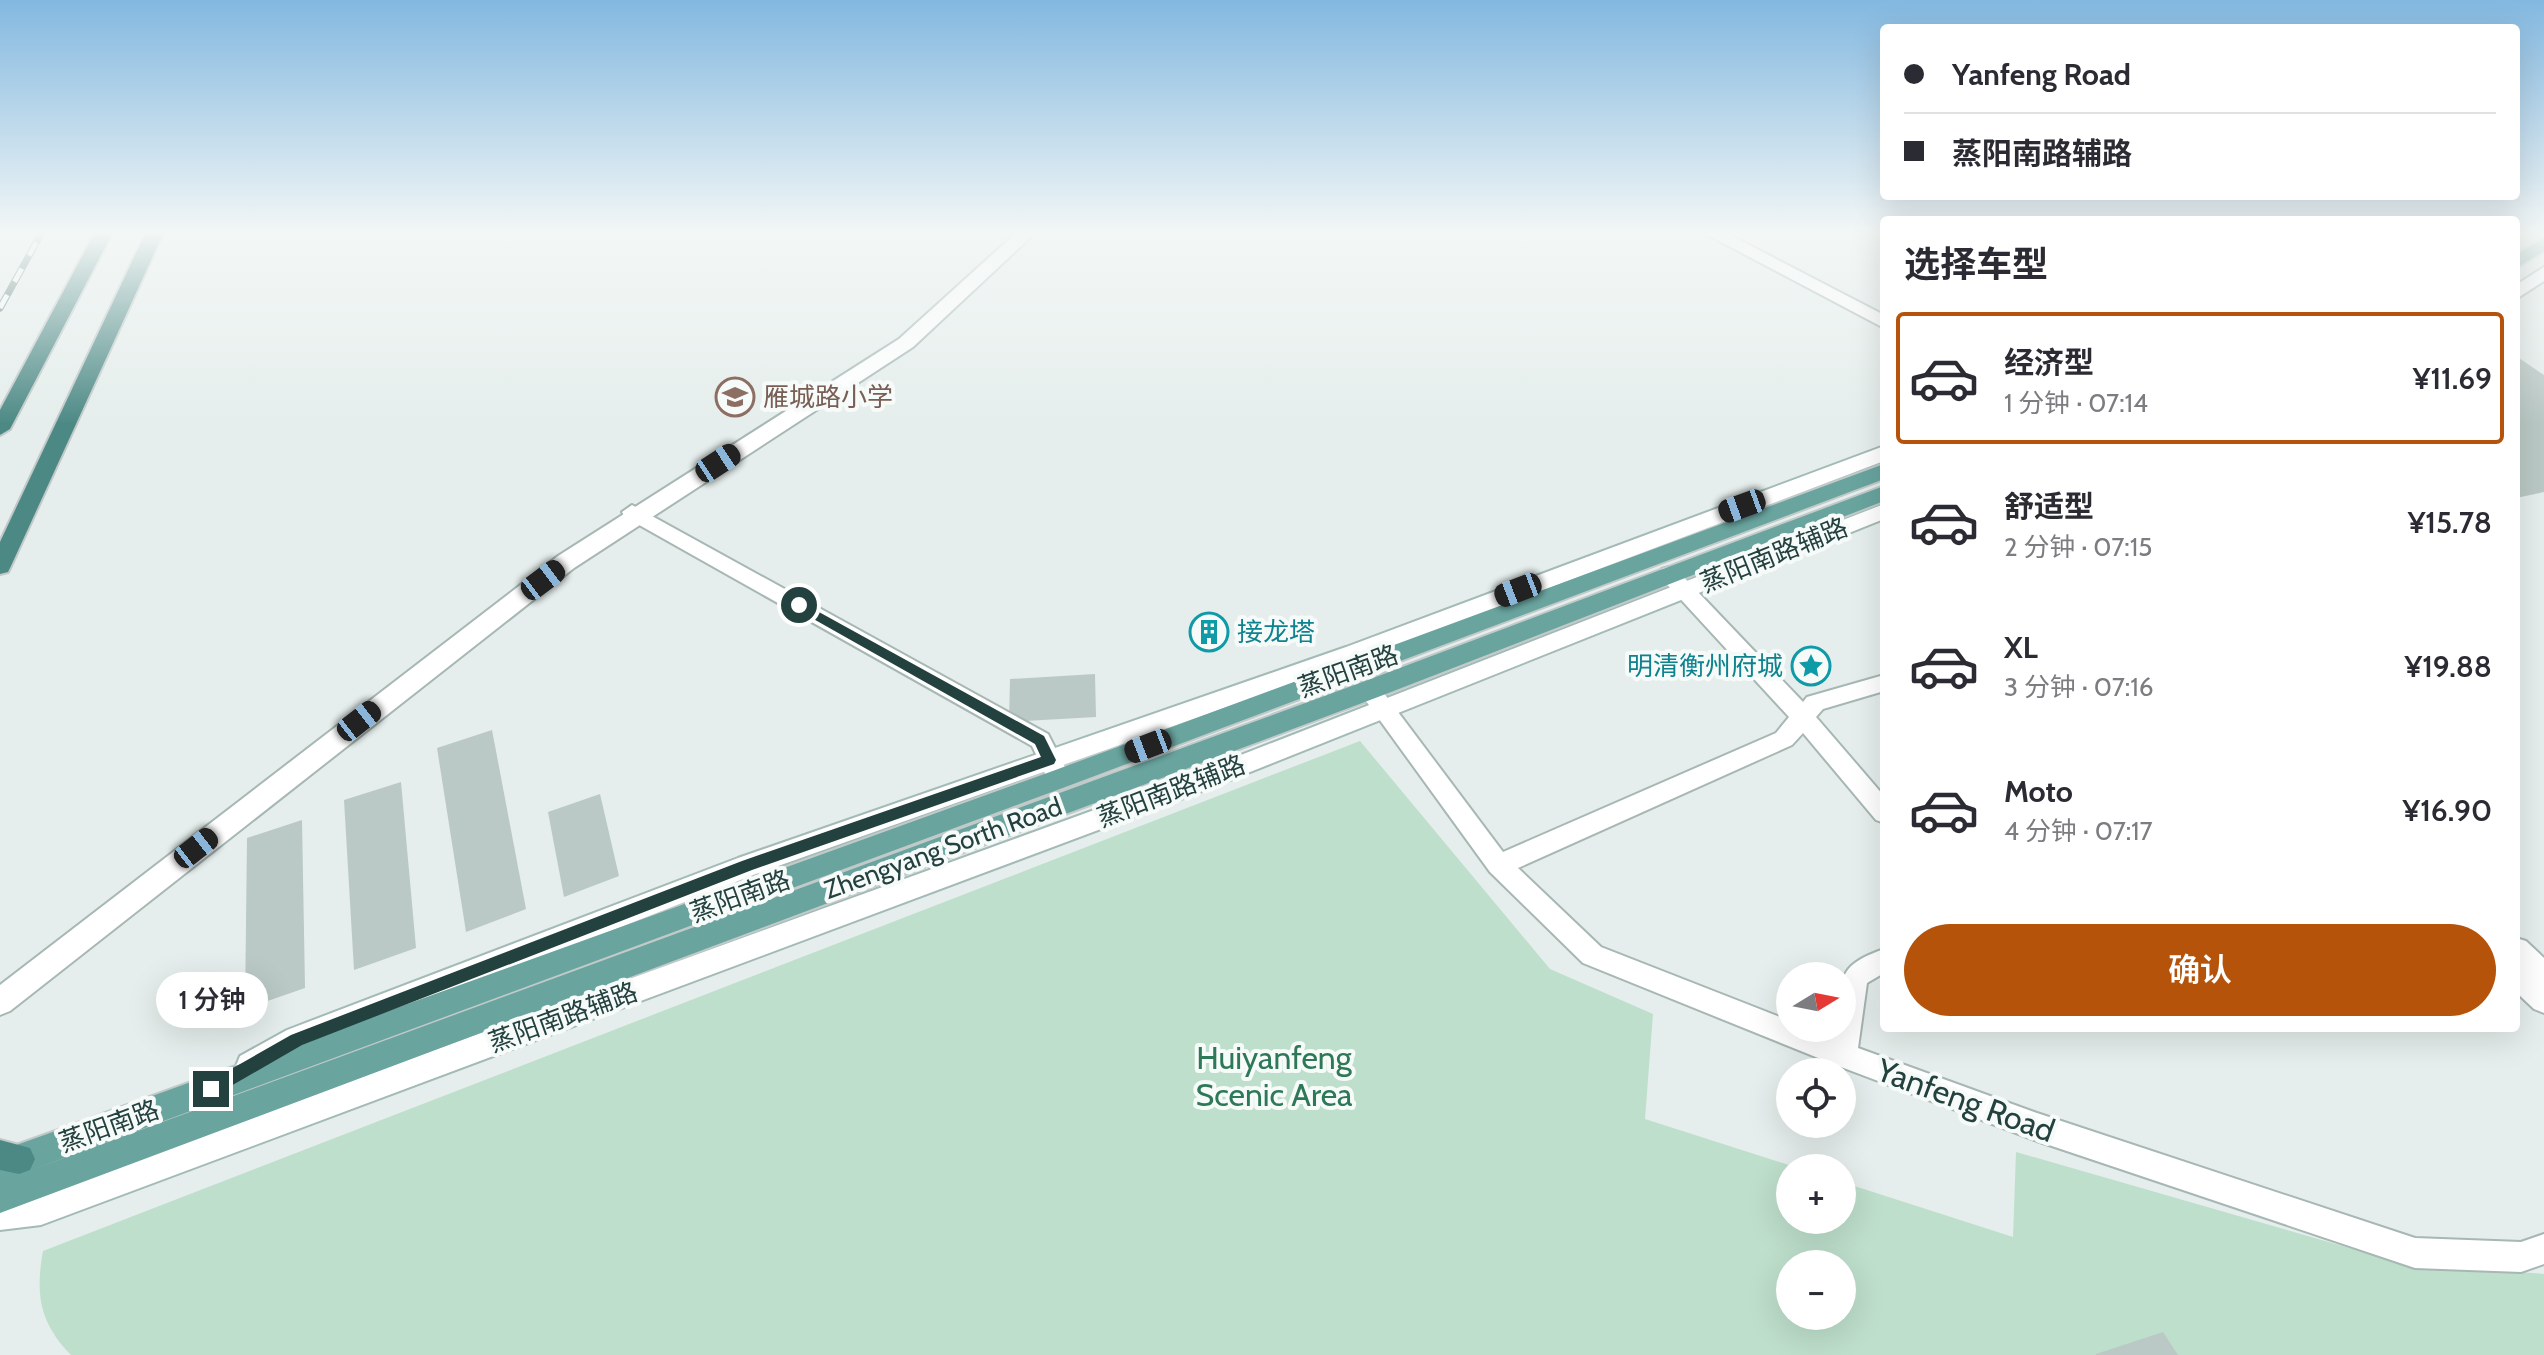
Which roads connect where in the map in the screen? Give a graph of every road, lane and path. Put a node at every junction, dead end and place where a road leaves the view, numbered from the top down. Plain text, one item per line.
1 (70, 297) edge
2 (125, 297) edge
3 (948, 297) edge
4 (956, 297) edge
5 (1836, 297) edge
6 (1857, 297) edge
7 (1880, 309) edge
8 (1880, 320) edge
9 (0, 429) edge
10 (1880, 455) edge
11 (1880, 472) edge
12 (1880, 495) edge
13 (1880, 512) edge
14 (635, 513) junction
15 (0, 566) edge
16 (1676, 582) junction
17 (1880, 684) edge
18 (1376, 700) junction
19 (1803, 717) junction
20 (1054, 770) junction
21 (1880, 808) edge
22 (1499, 865) junction
23 (2520, 954) edge
24 (1880, 962) edge
25 (2544, 976) edge
26 (2520, 978) edge
27 (0, 983) edge
28 (2544, 1000) edge
29 (0, 1002) edge
30 (1843, 1055) junction
31 (6, 1160) edge
32 (0, 1197) edge
33 (0, 1214) edge
34 (2544, 1249) edge

1 - 9 highway
2 - 15 highway
3 - 14 street
4 - 14 street
5 - 8 street
6 - 7 street
10 - 20 street
11 - 20 main road, 蒸阳南路
12 - 16 main road
13 - 16 street, 蒸阳南路辅路
14 - 20 street
14 - 27 street
14 - 29 street
16 - 18 street, 蒸阳南路辅路
16 - 19 street
17 - 19 street
18 - 22 street, Yanfeng Road
18 - 32 main road, Zhengyang Sorth Road
18 - 33 street, 蒸阳南路辅路
19 - 21 street
19 - 22 street
20 - 31 main road, 蒸阳南路
22 - 30 street, Yanfeng Road
23 - 25 street
24 - 30 street
26 - 28 street
30 - 34 street, Yanfeng Road

